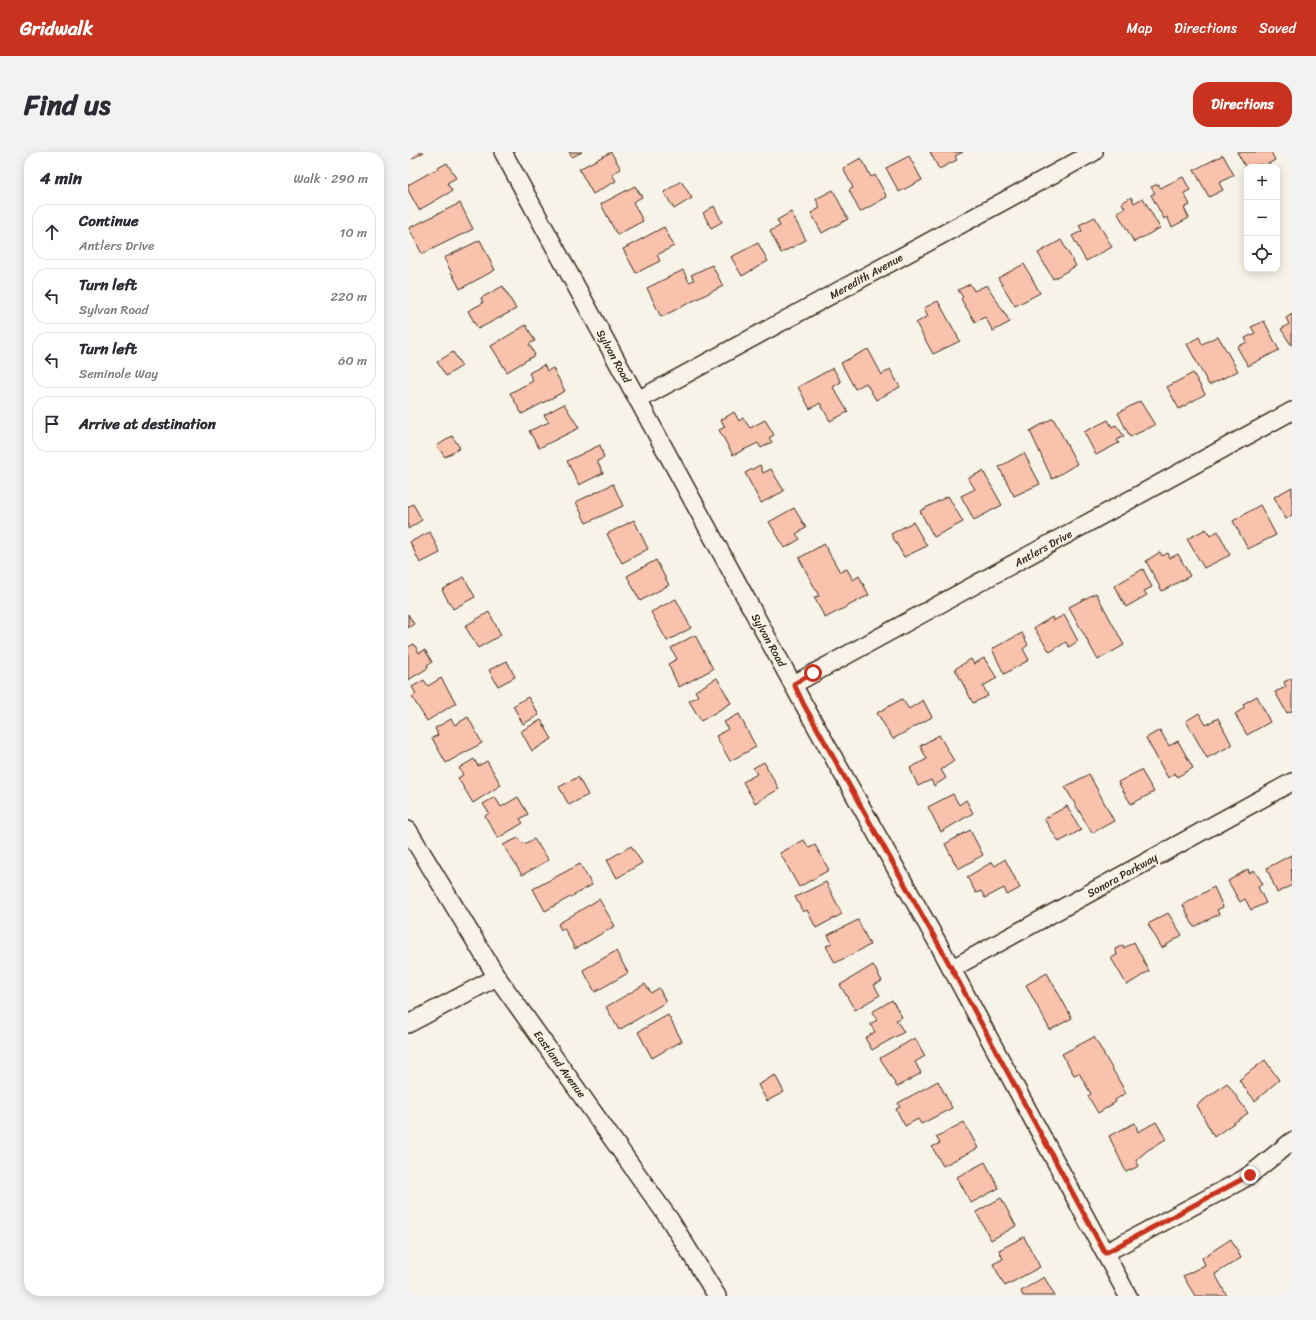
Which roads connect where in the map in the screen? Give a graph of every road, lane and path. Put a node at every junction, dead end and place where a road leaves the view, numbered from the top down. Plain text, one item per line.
1 (503, 152) edge
2 (1094, 152) edge
3 (638, 400) junction
4 (1292, 411) edge
5 (794, 684) junction
6 (1292, 782) edge
7 (408, 830) edge
8 (951, 969) junction
9 (497, 977) junction
10 (408, 1024) edge
11 (1292, 1141) edge
12 (1105, 1253) junction
13 (717, 1296) edge
14 (1128, 1296) edge

1 - 3 street, Sylvan Road
2 - 3 street, Meredith Avenue
3 - 5 street, Sylvan Road
4 - 5 street, Antlers Drive
5 - 8 street, Sylvan Road
6 - 8 street, Sonora Parkway
7 - 9 street, Eastland Avenue
8 - 12 street, Sylvan Road
9 - 10 street
9 - 13 street, Eastland Avenue
11 - 12 street
12 - 14 street, Sylvan Road

